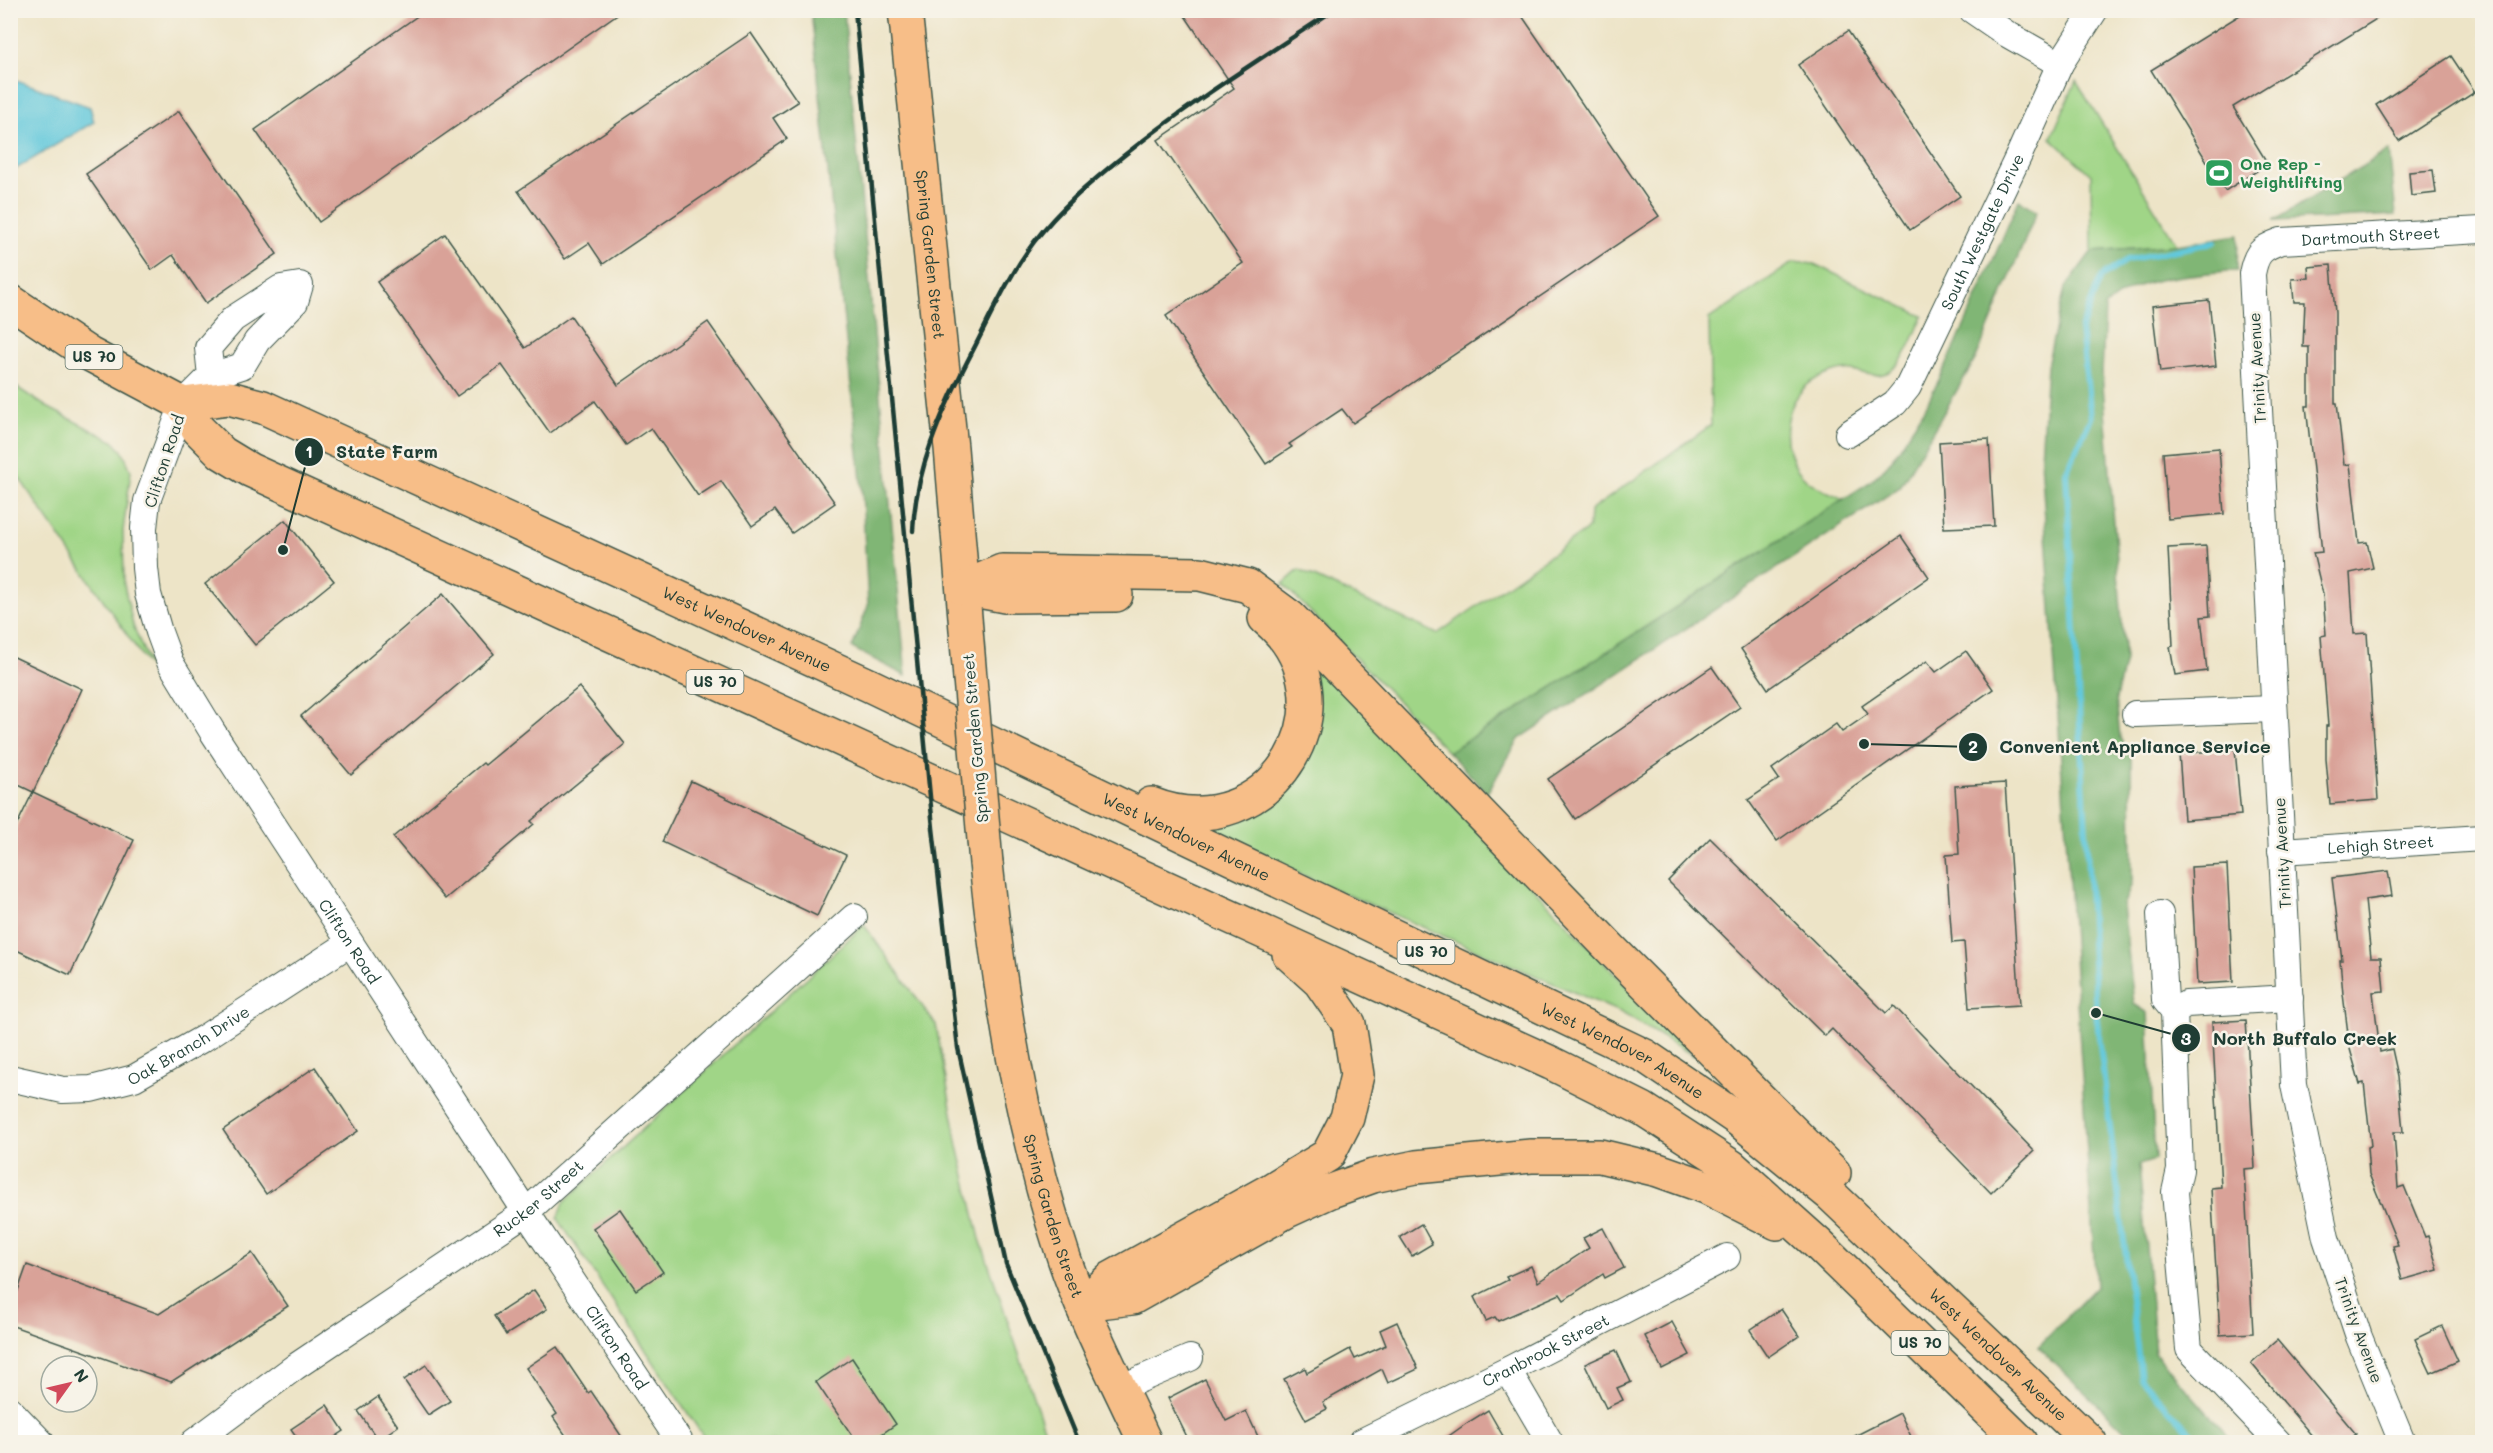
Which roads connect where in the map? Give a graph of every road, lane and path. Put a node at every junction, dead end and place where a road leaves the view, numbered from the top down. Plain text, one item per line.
1 (905, 10) edge
2 (1972, 10) edge
3 (2095, 10) edge
4 (2060, 64) junction
5 (2482, 230) edge
6 (2262, 250) joint
7 (10, 302) edge
8 (211, 376) dead end
9 (183, 404) junction
10 (1848, 434) dead end
11 (963, 588) junction
12 (869, 684) junction
13 (2274, 709) junction
14 (2134, 714) dead end
15 (2482, 838) edge
16 (2281, 851) junction
17 (2160, 915) dead end
18 (854, 917) dead end
19 (1267, 934) junction
20 (350, 943) junction
21 (2290, 998) junction
22 (2174, 1011) junction
23 (10, 1078) edge
24 (526, 1212) junction
25 (1818, 1244) junction
26 (1727, 1257) dead end
27 (1935, 1293) junction
28 (1083, 1304) junction
29 (1190, 1358) dead end
30 (1508, 1370) junction
31 (1120, 1388) junction
32 (10, 1410) edge
33 (2392, 1438) edge
34 (41, 1443) edge
35 (194, 1443) edge
36 (680, 1443) edge
37 (1145, 1443) edge
38 (1361, 1443) edge
39 (1550, 1443) edge
40 (2021, 1443) edge
41 (2090, 1443) edge
42 (2278, 1443) edge

1 - 11 main road, Spring Garden Street
2 - 4 street
3 - 4 street, South Westgate Drive
4 - 10 street, South Westgate Drive
5 - 6 street, Dartmouth Street
6 - 13 street, Trinity Avenue
7 - 9 main road, US 70
8 - 9 street
9 - 12 main road, West Wendover Avenue / US 70
9 - 19 main road, US 70
9 - 20 street, Clifton Road
11 - 12 main road
11 - 27 main road
11 - 28 main road, Spring Garden Street, bridge
12 - 27 main road, West Wendover Avenue / US 70
13 - 14 street
13 - 16 street, Trinity Avenue
15 - 16 street, Lehigh Street
16 - 21 street, Trinity Avenue
17 - 22 street
18 - 24 street, Rucker Street
19 - 25 main road, US 70
19 - 28 main road
20 - 23 street, Oak Branch Drive
20 - 24 street, Clifton Road
21 - 22 street
21 - 33 street, Trinity Avenue
22 - 42 street
24 - 35 street, Rucker Street
24 - 36 street, Clifton Road
25 - 28 main road
25 - 40 main road, US 70
26 - 30 street, Cranbrook Street
27 - 41 main road, West Wendover Avenue / US 70
28 - 31 main road, Spring Garden Street
29 - 31 street
30 - 38 street, Cranbrook Street
30 - 39 street
31 - 37 main road, Spring Garden Street
32 - 34 street

